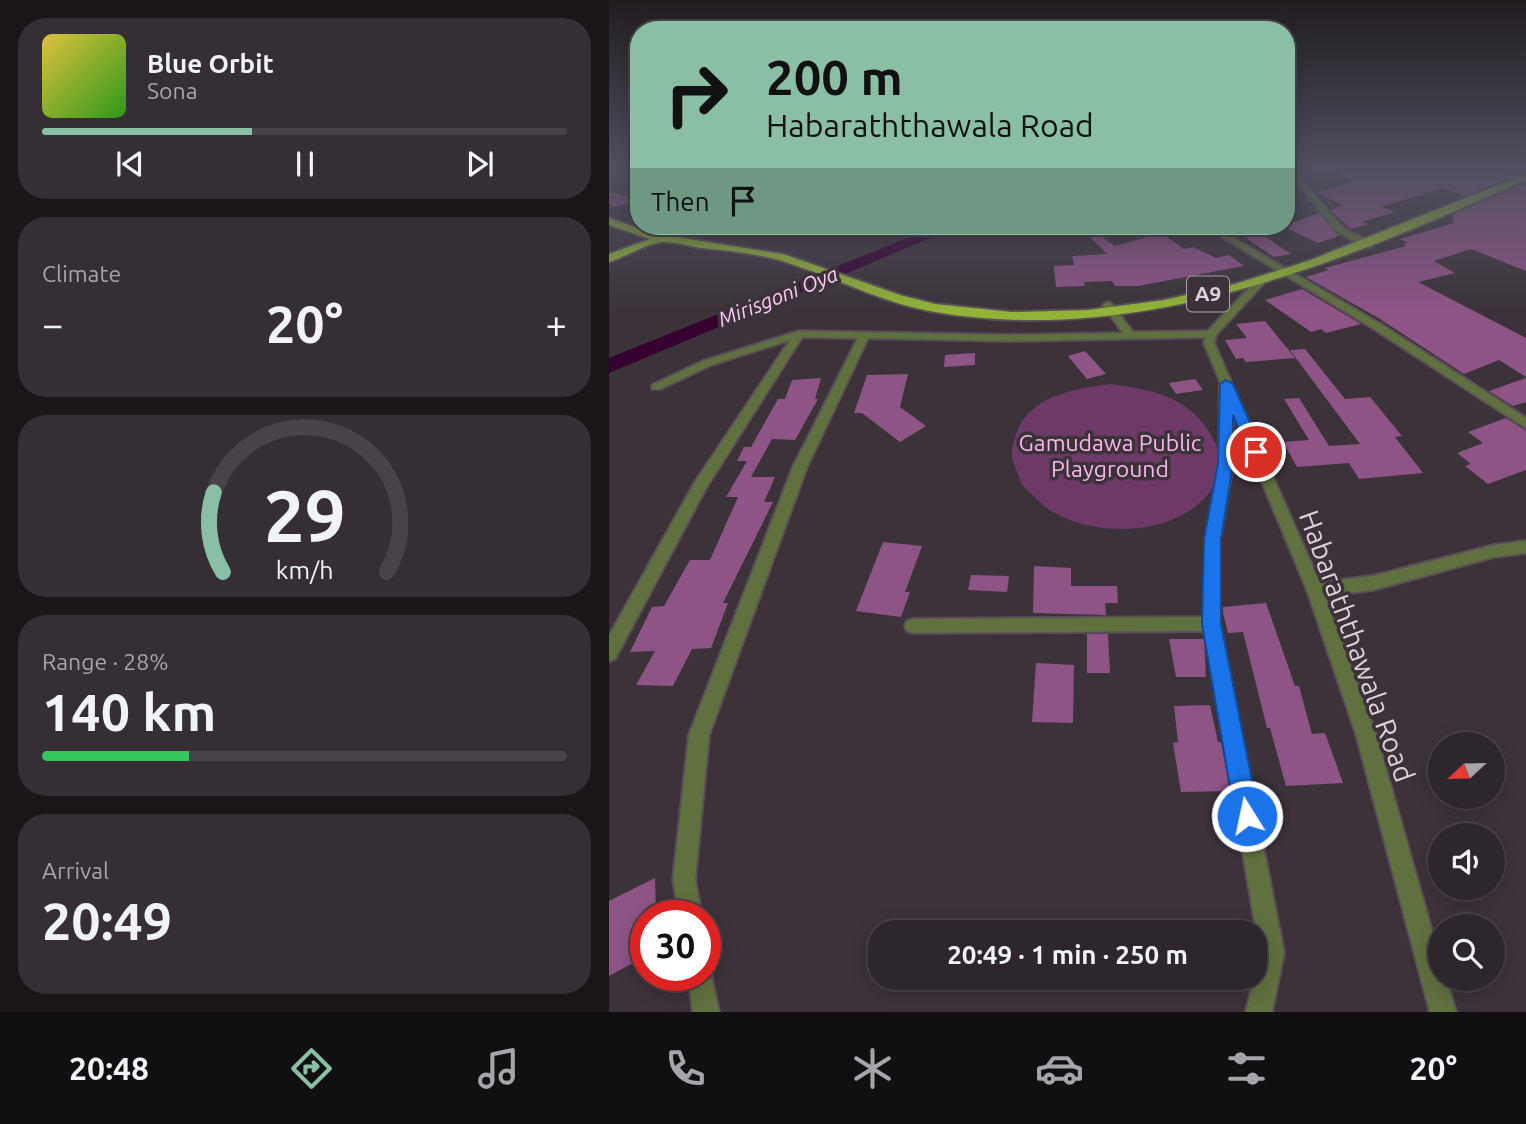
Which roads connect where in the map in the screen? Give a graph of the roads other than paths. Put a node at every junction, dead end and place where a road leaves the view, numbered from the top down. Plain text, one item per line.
1 (1328, 215) edge
2 (1429, 215) edge
3 (609, 220) edge
4 (630, 223) edge
5 (630, 228) edge
6 (672, 235) joint
7 (1223, 235) edge
8 (1364, 243) junction
9 (609, 258) edge
10 (1285, 271) junction
11 (1259, 282) junction
12 (1110, 308) junction
13 (799, 334) junction
14 (865, 334) junction
15 (1129, 334) junction
16 (1211, 334) junction
17 (1226, 384) junction
18 (656, 387) dead end
19 (1526, 424) edge
20 (1526, 547) edge
21 (1315, 590) junction
22 (1212, 624) junction
23 (913, 626) dead end
24 (609, 653) edge
25 (687, 900) edge
26 (703, 991) edge
27 (706, 1012) edge
28 (1259, 1012) edge
29 (1443, 1012) edge

1 - 8 street
2 - 8 highway, A9
3 - 4 highway
3 - 5 highway
6 - 9 highway, A9
6 - 12 highway, A9
7 - 10 street
8 - 10 highway, A9
10 - 11 highway, A9
10 - 12 highway, A9
10 - 19 street
11 - 12 highway, A9
11 - 16 street
12 - 15 street
13 - 14 street
13 - 18 street
13 - 24 street
14 - 15 street
14 - 25 street
15 - 16 street
16 - 17 street, Habaraththawala Road
17 - 21 street, Habaraththawala Road
17 - 22 street
20 - 21 street
21 - 29 street, Habaraththawala Road
22 - 23 street
22 - 28 street
26 - 27 street

